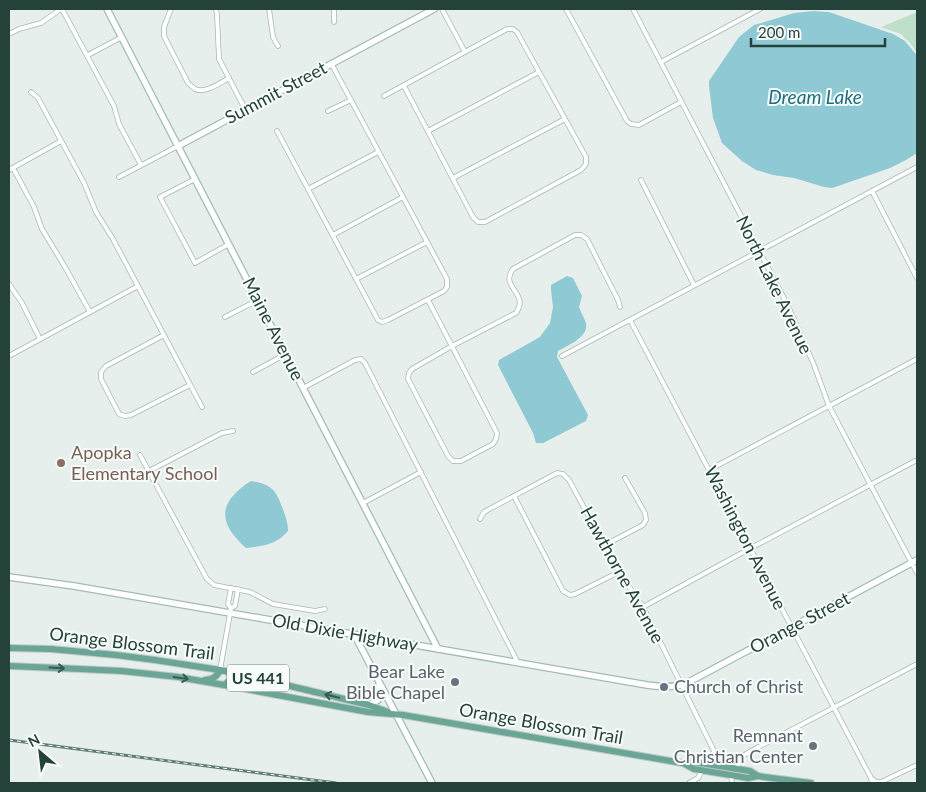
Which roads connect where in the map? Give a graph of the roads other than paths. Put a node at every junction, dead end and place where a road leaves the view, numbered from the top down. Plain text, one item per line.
1 (62, 9) edge
2 (107, 9) edge
3 (172, 9) edge
4 (216, 9) edge
5 (269, 9) edge
6 (334, 9) edge
7 (434, 9) edge
8 (442, 9) edge
9 (566, 9) edge
10 (633, 9) edge
11 (760, 9) edge
12 (334, 22) dead end
13 (9, 34) edge
14 (122, 37) junction
15 (278, 46) dead end
16 (465, 52) junction
17 (88, 55) junction
18 (661, 62) junction
19 (331, 63) junction
20 (539, 72) junction
21 (229, 78) junction
22 (404, 86) junction
23 (31, 92) dead end
24 (384, 96) dead end
25 (351, 100) junction
26 (681, 102) junction
27 (245, 109) junction
28 (328, 111) dead end
29 (565, 119) junction
30 (277, 131) dead end
31 (428, 131) junction
32 (61, 141) junction
33 (178, 146) junction
34 (378, 152) junction
35 (141, 165) junction
36 (917, 167) edge
37 (11, 169) edge
38 (119, 177) dead end
39 (453, 178) junction
40 (195, 179) junction
41 (641, 180) dead end
42 (308, 189) junction
43 (872, 191) junction
44 (403, 197) junction
45 (333, 234) junction
46 (427, 242) junction
47 (229, 244) junction
48 (758, 251) junction
49 (917, 278) edge
50 (356, 279) junction
51 (9, 284) edge
52 (694, 285) junction
53 (138, 286) junction
54 (258, 300) junction
55 (428, 300) junction
56 (620, 306) dead end
57 (90, 312) junction
58 (224, 318) dead end
59 (630, 320) junction
60 (164, 335) junction
61 (40, 339) junction
62 (452, 346) junction
63 (286, 354) junction
64 (9, 356) edge
65 (562, 356) dead end
66 (917, 359) edge
67 (253, 372) dead end
68 (190, 385) junction
69 (303, 388) junction
70 (829, 406) junction
71 (202, 407) dead end
72 (233, 431) dead end
73 (140, 454) dead end
74 (917, 460) edge
75 (709, 470) junction
76 (149, 471) junction
77 (421, 472) junction
78 (626, 478) dead end
79 (871, 485) junction
80 (514, 496) junction
81 (363, 503) junction
82 (480, 519) dead end
83 (605, 545) junction
84 (751, 548) junction
85 (915, 562) edge
86 (619, 572) junction
87 (917, 573) edge
88 (9, 577) edge
89 (231, 588) junction
90 (238, 589) junction
91 (229, 598) junction
92 (236, 600) junction
93 (643, 607) junction
94 (325, 609) dead end
95 (230, 610) junction
96 (792, 628) junction
97 (354, 634) junction
98 (9, 648) edge
99 (438, 649) junction
100 (518, 663) junction
101 (917, 664) edge
102 (9, 666) edge
103 (220, 670) junction
104 (245, 675) junction
105 (199, 680) junction
106 (379, 683) junction
107 (224, 685) junction
108 (682, 685) junction
109 (369, 705) junction
110 (834, 708) junction
111 (396, 714) junction
112 (682, 763) junction
113 (917, 765) edge
114 (717, 766) junction
115 (737, 769) junction
116 (702, 770) junction
117 (731, 775) junction
118 (758, 776) junction
119 (896, 776) junction
120 (872, 781) edge
121 (432, 783) edge
122 (690, 783) edge
123 (732, 783) edge
124 (811, 783) edge
125 (890, 783) edge

1 - 13 street
1 - 17 street
2 - 14 street, Maine Avenue
3 - 21 street
4 - 21 street
5 - 15 street
6 - 12 street
7 - 19 street, Summit Street
8 - 16 street
9 - 26 street
10 - 18 street, North Lake Avenue
11 - 18 street
14 - 17 street
14 - 33 street, Maine Avenue
16 - 20 street
16 - 22 street
17 - 35 street
18 - 26 street, North Lake Avenue
19 - 25 street
19 - 27 street, Summit Street
20 - 29 street
20 - 31 street
21 - 27 street
22 - 24 street
22 - 31 street
23 - 32 street
25 - 28 street
25 - 34 street
26 - 48 street, North Lake Avenue
27 - 33 street, Summit Street
29 - 39 street
29 - 39 street
30 - 42 street
31 - 39 street
32 - 37 street
32 - 53 street
33 - 35 street, Summit Street
33 - 40 street, Maine Avenue
34 - 42 street
34 - 44 street
35 - 38 street, Summit Street
36 - 43 street
37 - 57 street
40 - 47 street, Maine Avenue
40 - 47 street
41 - 52 street
42 - 45 street
43 - 48 street
43 - 49 street
44 - 45 street
44 - 46 street
45 - 50 street
46 - 50 street
46 - 55 street
47 - 54 street, Maine Avenue
48 - 52 street
48 - 70 street, North Lake Avenue
50 - 55 street
51 - 61 street
52 - 59 street
53 - 57 street
53 - 60 street
54 - 58 street
54 - 63 street, Maine Avenue
55 - 62 street
56 - 62 street
57 - 61 street
59 - 65 street
59 - 75 street, Washington Avenue
60 - 68 street
60 - 68 street
61 - 64 street
62 - 62 street
63 - 67 street
63 - 69 street, Maine Avenue
66 - 70 street
68 - 71 street
69 - 77 street
69 - 81 street, Maine Avenue
70 - 75 street
70 - 79 street, North Lake Avenue
72 - 76 street
73 - 76 street
74 - 79 street
75 - 84 street, Washington Avenue
76 - 89 street
77 - 81 street
77 - 100 street
78 - 83 street
79 - 84 street
79 - 85 street, North Lake Avenue
80 - 82 street, Hawthorne Avenue
80 - 83 street, Hawthorne Avenue
80 - 86 street
81 - 99 street, Maine Avenue
83 - 86 street, Hawthorne Avenue
84 - 93 street
84 - 96 street, Washington Avenue
85 - 87 street, North Lake Avenue
85 - 96 street, Orange Street
86 - 93 street, Hawthorne Avenue
88 - 95 street, Old Dixie Highway
89 - 90 street
89 - 91 street
90 - 92 street
90 - 94 street
91 - 92 street
91 - 95 street
92 - 95 street
93 - 108 street, Hawthorne Avenue
95 - 97 street, Old Dixie Highway
95 - 103 street
96 - 108 street, Orange Street
96 - 110 street, Washington Avenue
97 - 99 street, Old Dixie Highway
97 - 106 street
98 - 103 main road, Orange Blossom Trail / US 441
99 - 100 street, Old Dixie Highway
100 - 108 street, Old Dixie Highway
101 - 110 street
102 -> 105 main road, Orange Blossom Trail / US 441
103 - 104 main road, Orange Blossom Trail / US 441
103 - 105 main road
104 - 107 main road
109 -> 104 main road, Orange Blossom Trail / US 441
105 - 107 main road, Orange Blossom Trail / US 441
106 - 109 street
106 - 111 street
107 - 111 main road, Orange Blossom Trail / US 441
108 - 114 street, Hawthorne Avenue
109 - 111 main road, Orange Blossom Trail / US 441
110 - 115 street
110 - 120 street, Washington Avenue
111 - 112 main road, Orange Blossom Trail / US 441
111 - 121 street
112 - 114 main road, Orange Blossom Trail / US 441
112 - 116 main road, Orange Blossom Trail / US 441
113 - 119 street
114 - 115 main road, Orange Blossom Trail / US 441
115 - 118 main road, Orange Blossom Trail / US 441
116 - 117 main road, Orange Blossom Trail / US 441
116 - 122 street
117 - 118 main road, Orange Blossom Trail / US 441
117 - 123 street
118 - 124 main road, Orange Blossom Trail / US 441
119 - 120 street
119 - 125 street

